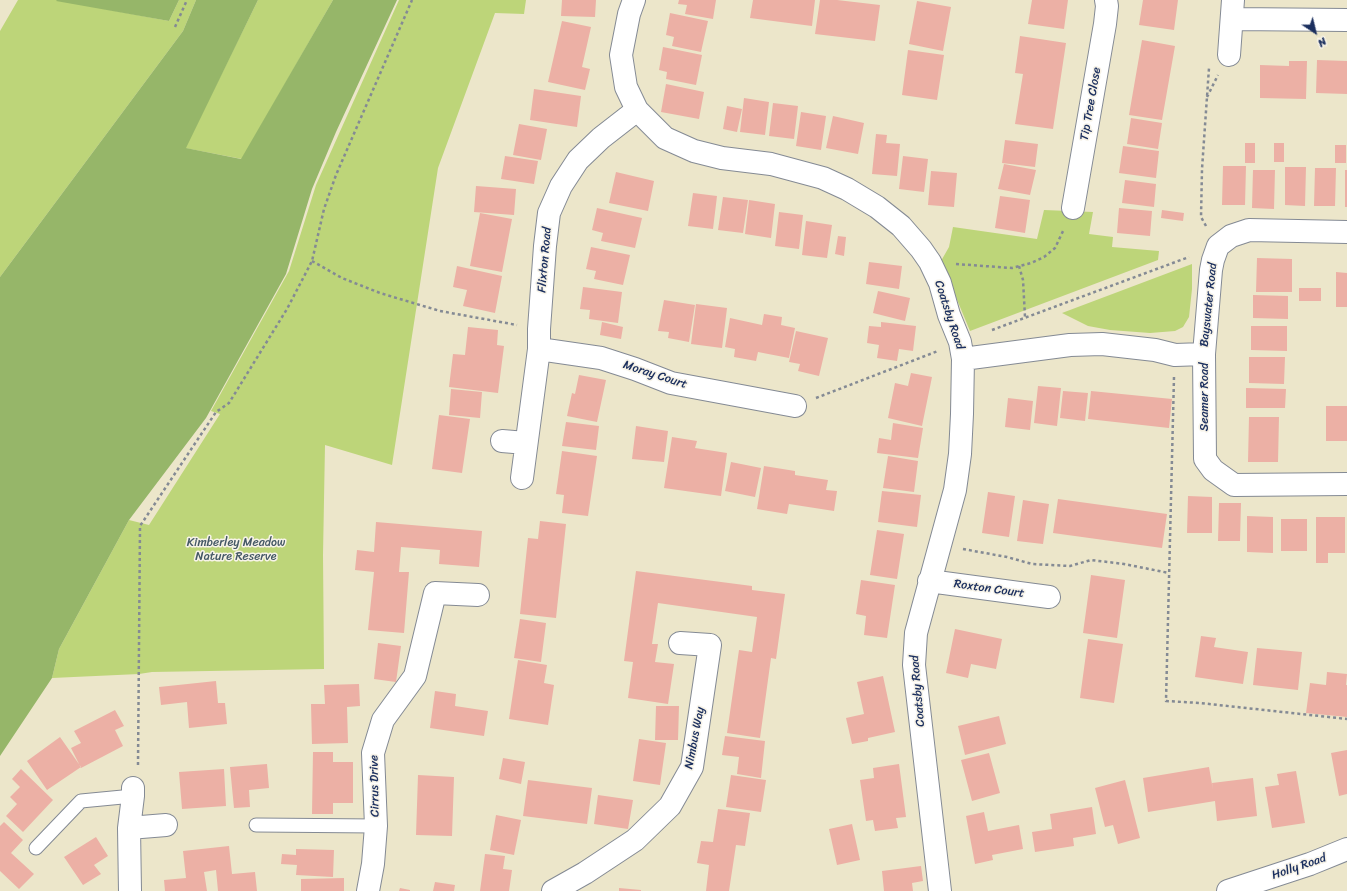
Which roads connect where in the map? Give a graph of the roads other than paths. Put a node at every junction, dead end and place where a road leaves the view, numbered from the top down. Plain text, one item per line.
1 (634, 0) edge
2 (1106, 0) edge
3 (1233, 10) edge
4 (1347, 20) edge
5 (1219, 58) road end
6 (637, 110) junction
7 (1073, 208) road end
8 (1347, 232) edge
9 (539, 339) junction
10 (962, 351) junction
11 (1204, 354) junction
12 (795, 406) road end
13 (502, 441) dead end
14 (526, 443) junction
15 (522, 478) dead end
16 (1347, 484) edge
17 (929, 581) junction
18 (478, 595) dead end
19 (1049, 597) dead end
20 (680, 643) dead end
21 (133, 792) joint
22 (166, 825) dead end
23 (256, 825) dead end
24 (376, 826) junction
25 (129, 828) junction
26 (36, 848) dead end
27 (1347, 850) edge
28 (130, 891) edge
29 (368, 891) edge
30 (552, 891) edge
31 (940, 891) edge
32 (1228, 891) edge

1 - 6 street, Coatsby Road
2 - 7 street, Tip Tree Close
3 - 4 street
3 - 5 street
6 - 9 street, Flixton Road
6 - 10 street, Coatsby Road
8 - 11 street, Bayswater Road
9 - 12 street, Moray Court
9 - 14 street, Flixton Road
10 - 11 street, Seamer Road
10 - 17 street, Coatsby Road
11 - 16 street, Seamer Road
13 - 14 street
14 - 15 street, Flixton Road
17 - 19 street, Roxton Court
17 - 31 street, Coatsby Road
18 - 24 street, Cirrus Drive
20 - 30 street, Nimbus Way
21 - 25 street
21 - 26 lane
22 - 25 street
23 - 24 lane
24 - 29 street, Cirrus Drive
25 - 28 street
27 - 32 street, Holly Road

